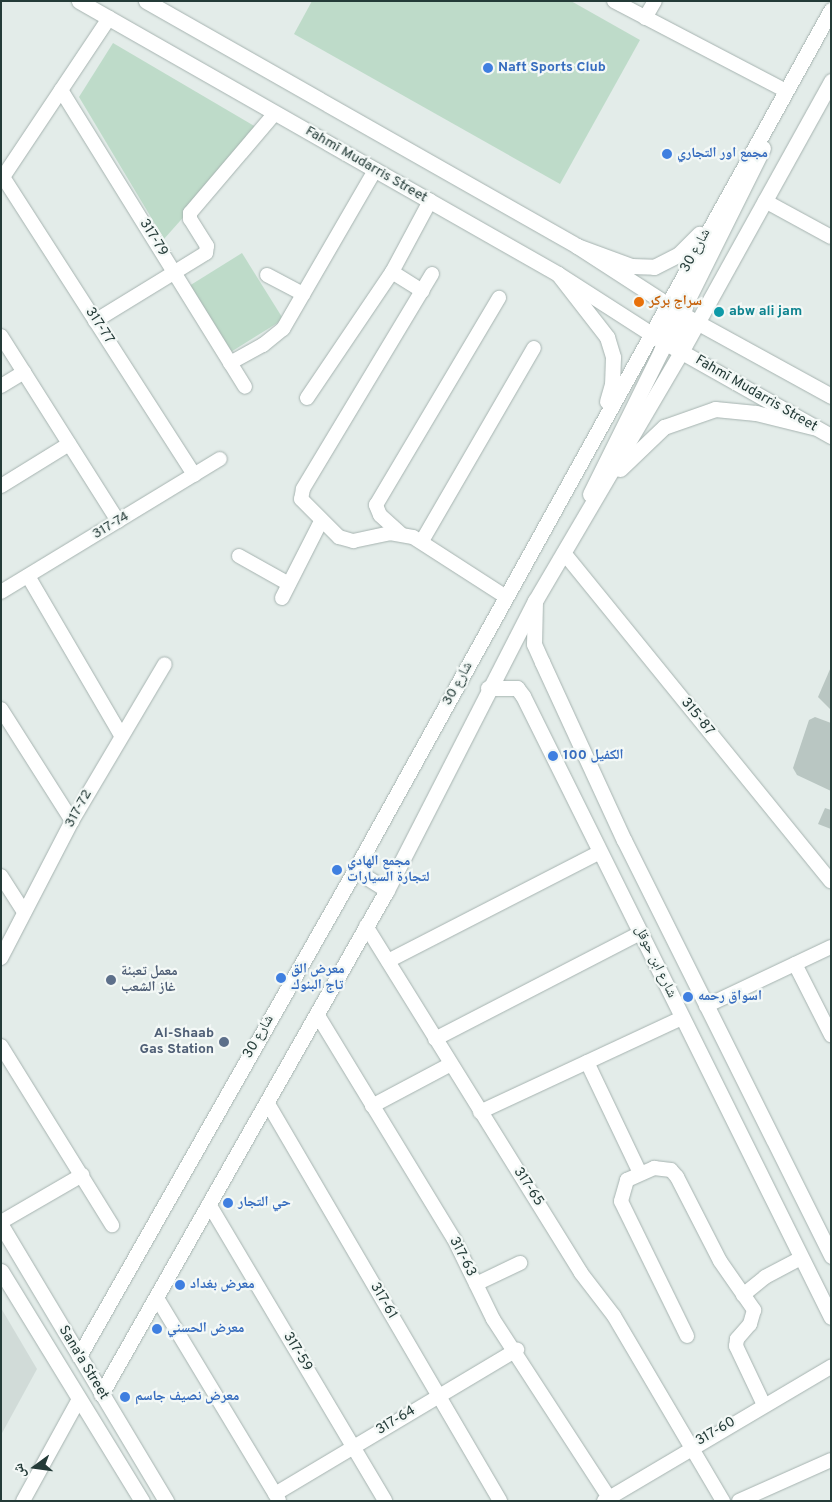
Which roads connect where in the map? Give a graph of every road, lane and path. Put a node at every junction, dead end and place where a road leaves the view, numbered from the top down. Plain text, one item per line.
1 (80, 1) edge
2 (146, 1) edge
3 (614, 1) edge
4 (654, 1) edge
5 (831, 10) edge
6 (109, 18) junction
7 (645, 18) junction
8 (830, 84) edge
9 (61, 90) junction
10 (783, 97) junction
11 (276, 113) junction
12 (375, 170) junction
13 (2, 178) edge
14 (430, 201) junction
15 (765, 201) junction
16 (716, 216) junction
17 (831, 237) edge
18 (577, 246) junction
19 (392, 272) junction
20 (175, 274) junction
21 (432, 274) dead end
22 (558, 274) junction
23 (268, 275) dead end
24 (423, 292) junction
25 (302, 294) junction
26 (499, 298) dead end
27 (667, 303) junction
28 (682, 314) junction
29 (95, 321) junction
30 (697, 322) junction
31 (651, 332) junction
32 (1, 336) edge
33 (664, 342) junction
34 (534, 348) dead end
35 (681, 352) junction
36 (230, 363) junction
37 (24, 372) junction
38 (1, 386) edge
39 (245, 387) dead end
40 (831, 396) edge
41 (308, 398) dead end
42 (813, 427) junction
43 (831, 436) edge
44 (594, 439) junction
45 (69, 444) junction
46 (220, 459) dead end
47 (194, 475) junction
48 (1, 486) edge
49 (599, 492) junction
50 (118, 521) junction
51 (321, 521) junction
52 (578, 528) junction
53 (401, 534) junction
54 (422, 541) junction
55 (564, 553) junction
56 (239, 556) dead end
57 (28, 576) junction
58 (289, 584) junction
59 (1, 592) edge
60 (506, 597) junction
61 (282, 598) dead end
62 (535, 601) junction
63 (164, 664) dead end
64 (488, 688) junction
65 (1, 709) edge
66 (121, 735) junction
67 (72, 821) junction
68 (600, 852) junction
69 (355, 870) junction
70 (1, 876) edge
71 (831, 881) edge
72 (386, 890) junction
73 (24, 912) junction
74 (366, 926) junction
75 (640, 933) junction
76 (831, 947) edge
77 (1, 958) edge
78 (388, 961) junction
79 (795, 964) junction
80 (706, 1006) junction
81 (317, 1014) junction
82 (682, 1018) junction
83 (831, 1035) edge
84 (435, 1039) junction
85 (2, 1049) edge
86 (587, 1062) junction
87 (451, 1064) junction
88 (267, 1102) junction
89 (372, 1106) junction
90 (480, 1112) junction
91 (640, 1173) junction
92 (82, 1175) junction
93 (209, 1204) junction
94 (1, 1223) edge
95 (112, 1225) dead end
96 (831, 1256) edge
97 (802, 1258) junction
98 (520, 1263) dead end
99 (1, 1271) edge
100 (476, 1284) junction
101 (824, 1288) edge
102 (743, 1295) junction
103 (157, 1298) junction
104 (831, 1317) edge
105 (687, 1336) dead end
106 (517, 1350) junction
107 (79, 1356) junction
108 (831, 1367) edge
109 (102, 1394) junction
110 (439, 1396) junction
111 (79, 1399) junction
112 (764, 1405) junction
113 (692, 1446) junction
114 (353, 1447) junction
115 (831, 1460) edge
116 (278, 1497) edge
117 (608, 1500) edge
118 (23, 1501) edge
119 (142, 1501) edge
120 (166, 1501) edge
121 (385, 1501) edge
122 (500, 1501) edge
123 (723, 1501) edge
124 (739, 1501) edge

1 - 6 main road, Fahmī Mudarris Street
2 - 18 main road
3 - 7 street
4 - 7 street
5 - 10 main road, شارع 30
6 - 9 street
6 - 11 main road, Fahmī Mudarris Street
7 - 10 street
8 - 15 main road, شارع 30
9 - 13 street
9 - 20 street, 317-79
10 - 16 main road, شارع 30
10 - 28 main road
11 - 12 main road, Fahmī Mudarris Street
11 - 20 street
12 - 14 main road, Fahmī Mudarris Street
12 - 25 street
13 - 29 street, 317-77
14 - 19 street
14 - 22 main road, Fahmī Mudarris Street
15 - 17 street
15 - 30 main road, شارع 30
16 - 18 main road
16 - 27 main road, شارع 30
18 - 27 main road
19 - 24 street
19 - 41 street
20 - 29 street
20 - 36 street, 317-79
21 - 24 street
22 - 31 main road, Fahmī Mudarris Street
22 - 44 main road
23 - 25 street
24 - 51 street
25 - 36 street
26 - 53 street
27 - 28 main road
27 - 31 main road, شارع 30
27 - 33 main road
28 - 30 main road
28 - 35 main road
29 - 47 street, 317-77
30 - 35 main road, شارع 30
30 - 40 main road
31 - 33 main road, Fahmī Mudarris Street
31 - 44 main road, شارع 30
32 - 37 street
33 - 35 main road, Fahmī Mudarris Street
33 - 52 main road
34 - 54 street
35 - 42 main road, Fahmī Mudarris Street
35 - 49 main road, شارع 30
36 - 39 street, 317-79
37 - 38 street
37 - 45 street
42 - 43 main road, Fahmī Mudarris Street
42 - 49 main road
44 - 60 main road, شارع 30
45 - 48 street
45 - 50 street
46 - 47 street, 317-74
47 - 50 street, 317-74
49 - 52 main road, شارع 30
50 - 57 street, 317-74
51 - 53 street
51 - 58 street
52 - 55 main road, شارع 30
53 - 54 street
54 - 60 street
55 - 62 main road, شارع 30
55 - 71 street, 315-87
56 - 58 street
57 - 59 street, 317-74
57 - 66 street
58 - 61 street
60 - 69 main road, شارع 30
62 - 64 main road, شارع 30
62 - 80 main road, شارع ابن حوقل
63 - 66 street, 317-72
64 - 68 main road, شارع ابن حوقل
64 - 72 main road, شارع 30
65 - 67 street
66 - 67 street, 317-72
67 - 73 street, 317-72
68 - 75 main road, شارع ابن حوقل
68 - 78 street
69 - 72 main road
69 - 107 main road, شارع 30
70 - 73 street
72 - 74 main road, شارع 30
73 - 77 street, 317-72
74 - 78 street, 317-65
74 - 81 main road, شارع 30
75 - 82 main road, شارع ابن حوقل
75 - 84 street
76 - 79 street
78 - 84 street, 317-65
79 - 80 street
79 - 83 street
80 - 96 main road, شارع ابن حوقل
81 - 88 main road, شارع 30
81 - 89 street, 317-63
82 - 86 street
82 - 97 main road, شارع ابن حوقل
84 - 87 street, 317-65
85 - 92 street
86 - 90 street
86 - 91 street
87 - 89 street
87 - 90 street, 317-65
88 - 93 main road, شارع 30
88 - 110 street, 317-61
89 - 100 street, 317-63
90 - 113 street, 317-65
91 - 102 street
91 - 105 street
92 - 94 street
92 - 95 street
93 - 103 main road, شارع 30
93 - 114 street, 317-59
94 - 107 main road, Sana'a Street
97 - 101 main road, شارع ابن حوقل
97 - 102 street
98 - 100 street
99 - 111 main road, Sana'a Street
100 - 106 street, 317-63
101 - 104 main road, شارع ابن حوقل
102 - 112 street
103 - 109 main road, شارع 30
103 - 116 street
106 - 110 street, 317-64
106 - 117 street, 317-63
107 - 109 main road, Sana'a Street
108 - 112 street, 317-60
109 - 120 main road, Sana'a Street
110 - 114 street, 317-64
110 - 122 street, 317-61
111 - 118 street
111 - 119 main road, Sana'a Street
112 - 113 street, 317-60
113 - 117 street, 317-60
113 - 123 street, 317-65
114 - 116 street, 317-64
114 - 121 street, 317-59
115 - 124 street

